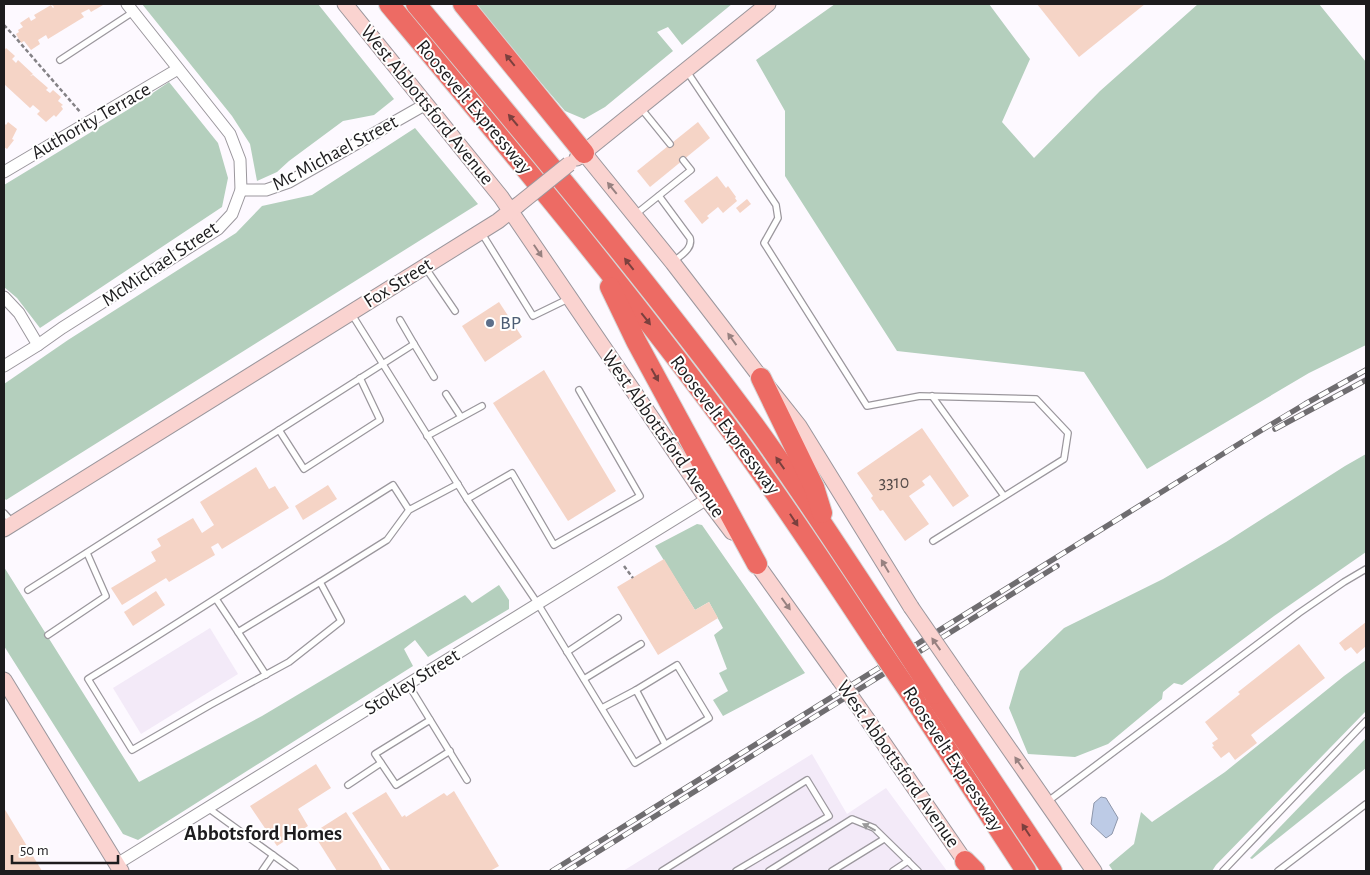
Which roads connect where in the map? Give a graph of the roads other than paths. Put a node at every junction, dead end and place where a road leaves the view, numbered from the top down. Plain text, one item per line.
1 (345, 4) edge
2 (389, 4) edge
3 (416, 4) edge
4 (463, 4) edge
5 (768, 4) edge
6 (130, 8) edge
7 (60, 60) dead end
8 (178, 69) junction
9 (686, 70) junction
10 (426, 104) junction
11 (640, 107) junction
12 (670, 144) dead end
13 (576, 158) junction
14 (683, 160) dead end
15 (4, 172) edge
16 (241, 190) junction
17 (658, 196) junction
18 (514, 208) junction
19 (635, 215) junction
20 (481, 232) junction
21 (594, 253) junction
22 (672, 263) junction
23 (425, 267) junction
24 (4, 297) edge
25 (570, 298) junction
26 (455, 311) dead end
27 (351, 313) junction
28 (400, 320) dead end
29 (414, 344) junction
30 (38, 345) junction
31 (382, 363) junction
32 (4, 366) edge
33 (434, 377) dead end
34 (360, 378) junction
35 (761, 378) junction
36 (579, 390) dead end
37 (446, 394) dead end
38 (932, 396) junction
39 (482, 406) dead end
40 (461, 417) junction
41 (279, 430) junction
42 (428, 436) junction
43 (458, 484) junction
44 (1004, 496) junction
45 (467, 499) junction
46 (707, 500) junction
47 (409, 510) junction
48 (7, 522) edge
49 (828, 532) junction
50 (933, 541) dead end
51 (87, 553) junction
52 (757, 564) junction
53 (1366, 569) edge
54 (320, 582) junction
55 (28, 590) dead end
56 (216, 599) junction
57 (538, 604) junction
58 (618, 618) dead end
59 (238, 632) junction
60 (48, 635) dead end
61 (641, 644) dead end
62 (567, 652) junction
63 (266, 675) junction
64 (584, 679) junction
65 (4, 680) edge
66 (408, 684) junction
67 (636, 690) junction
68 (602, 708) junction
69 (430, 720) junction
70 (1366, 721) edge
71 (666, 744) junction
72 (450, 751) junction
73 (381, 763) junction
74 (467, 780) dead end
75 (348, 785) dead end
76 (1047, 803) junction
77 (1366, 804) edge
78 (208, 808) junction
79 (884, 839) junction
80 (273, 855) junction
81 (908, 861) junction
82 (119, 867) edge
83 (970, 868) edge
84 (262, 871) edge
85 (295, 871) edge
86 (662, 871) edge
87 (736, 871) edge
88 (769, 871) edge
89 (832, 871) edge
90 (893, 871) edge
91 (918, 871) edge
92 (1026, 871) edge
93 (1052, 871) edge
94 (1094, 871) edge
95 (1223, 871) edge
96 (1278, 871) edge

1 - 10 street, West Abbottsford Avenue
2 - 21 highway, Roosevelt Expressway
49 -> 3 highway, Roosevelt Expressway
13 -> 4 highway
5 - 9 street, Fox Street
6 - 7 lane
6 - 8 street, McMichael Street
8 - 15 street, Authority Terrace
8 - 16 street, McMichael Street
9 - 11 street, Fox Street
9 - 38 lane
10 - 16 street, Mc Michael Street
10 - 18 street, West Abbottsford Avenue
11 - 12 lane
11 - 13 street, Fox Street
13 - 18 street, Fox Street, bridge
19 -> 13 street
14 - 17 lane
16 - 30 street, McMichael Street
17 - 19 lane
17 - 22 lane
18 - 20 street, Fox Street
18 -> 25 street, West Abbottsford Avenue
19 - 22 street
20 - 23 street, Fox Street
20 - 25 lane
21 -> 52 highway
21 -> 92 highway, Roosevelt Expressway, bridge
35 -> 22 street
23 - 26 lane
23 - 27 street, Fox Street
24 - 30 street
25 - 46 street, West Abbottsford Avenue
27 - 31 lane
27 - 48 street, Fox Street
28 - 29 lane
29 - 31 lane
29 - 33 lane
30 - 32 street, McMichael Street
31 - 34 lane
31 - 42 lane
34 - 41 lane
34 - 41 lane
35 - 49 highway
76 -> 35 street, bridge
36 - 45 lane
37 - 40 lane
38 - 44 lane
38 - 44 lane
39 - 40 lane
40 - 42 lane
41 - 51 lane
42 - 43 lane
43 - 45 lane
43 - 47 lane
44 - 50 lane
45 - 57 lane
46 - 52 street, West Abbottsford Avenue
46 - 57 street, Stokley Street
47 - 54 lane
47 - 56 lane
93 -> 49 highway, Roosevelt Expressway, bridge
51 - 55 lane
51 - 60 lane
52 -> 83 street, West Abbottsford Avenue, bridge
53 - 76 lane
54 - 59 lane
54 - 63 lane
56 - 59 lane
56 - 63 lane
57 - 62 lane
57 - 66 street, Stokley Street
58 - 62 lane
59 - 63 lane
61 - 64 lane
62 - 64 lane
64 - 68 lane
65 - 82 street
66 - 69 lane
66 - 78 street, Stokley Street
67 - 68 lane
67 - 71 lane
67 - 71 lane
68 - 71 lane
69 - 72 lane
69 - 73 lane
70 - 95 lane
72 - 73 lane
72 - 74 lane
73 - 75 lane
76 - 94 street
77 - 96 lane
78 - 80 lane
78 - 82 street, Stokley Street
79 - 81 lane
79 -> 88 lane
79 - 89 lane
80 - 84 lane
80 - 85 lane
81 - 90 lane
81 - 91 lane
86 - 87 lane

